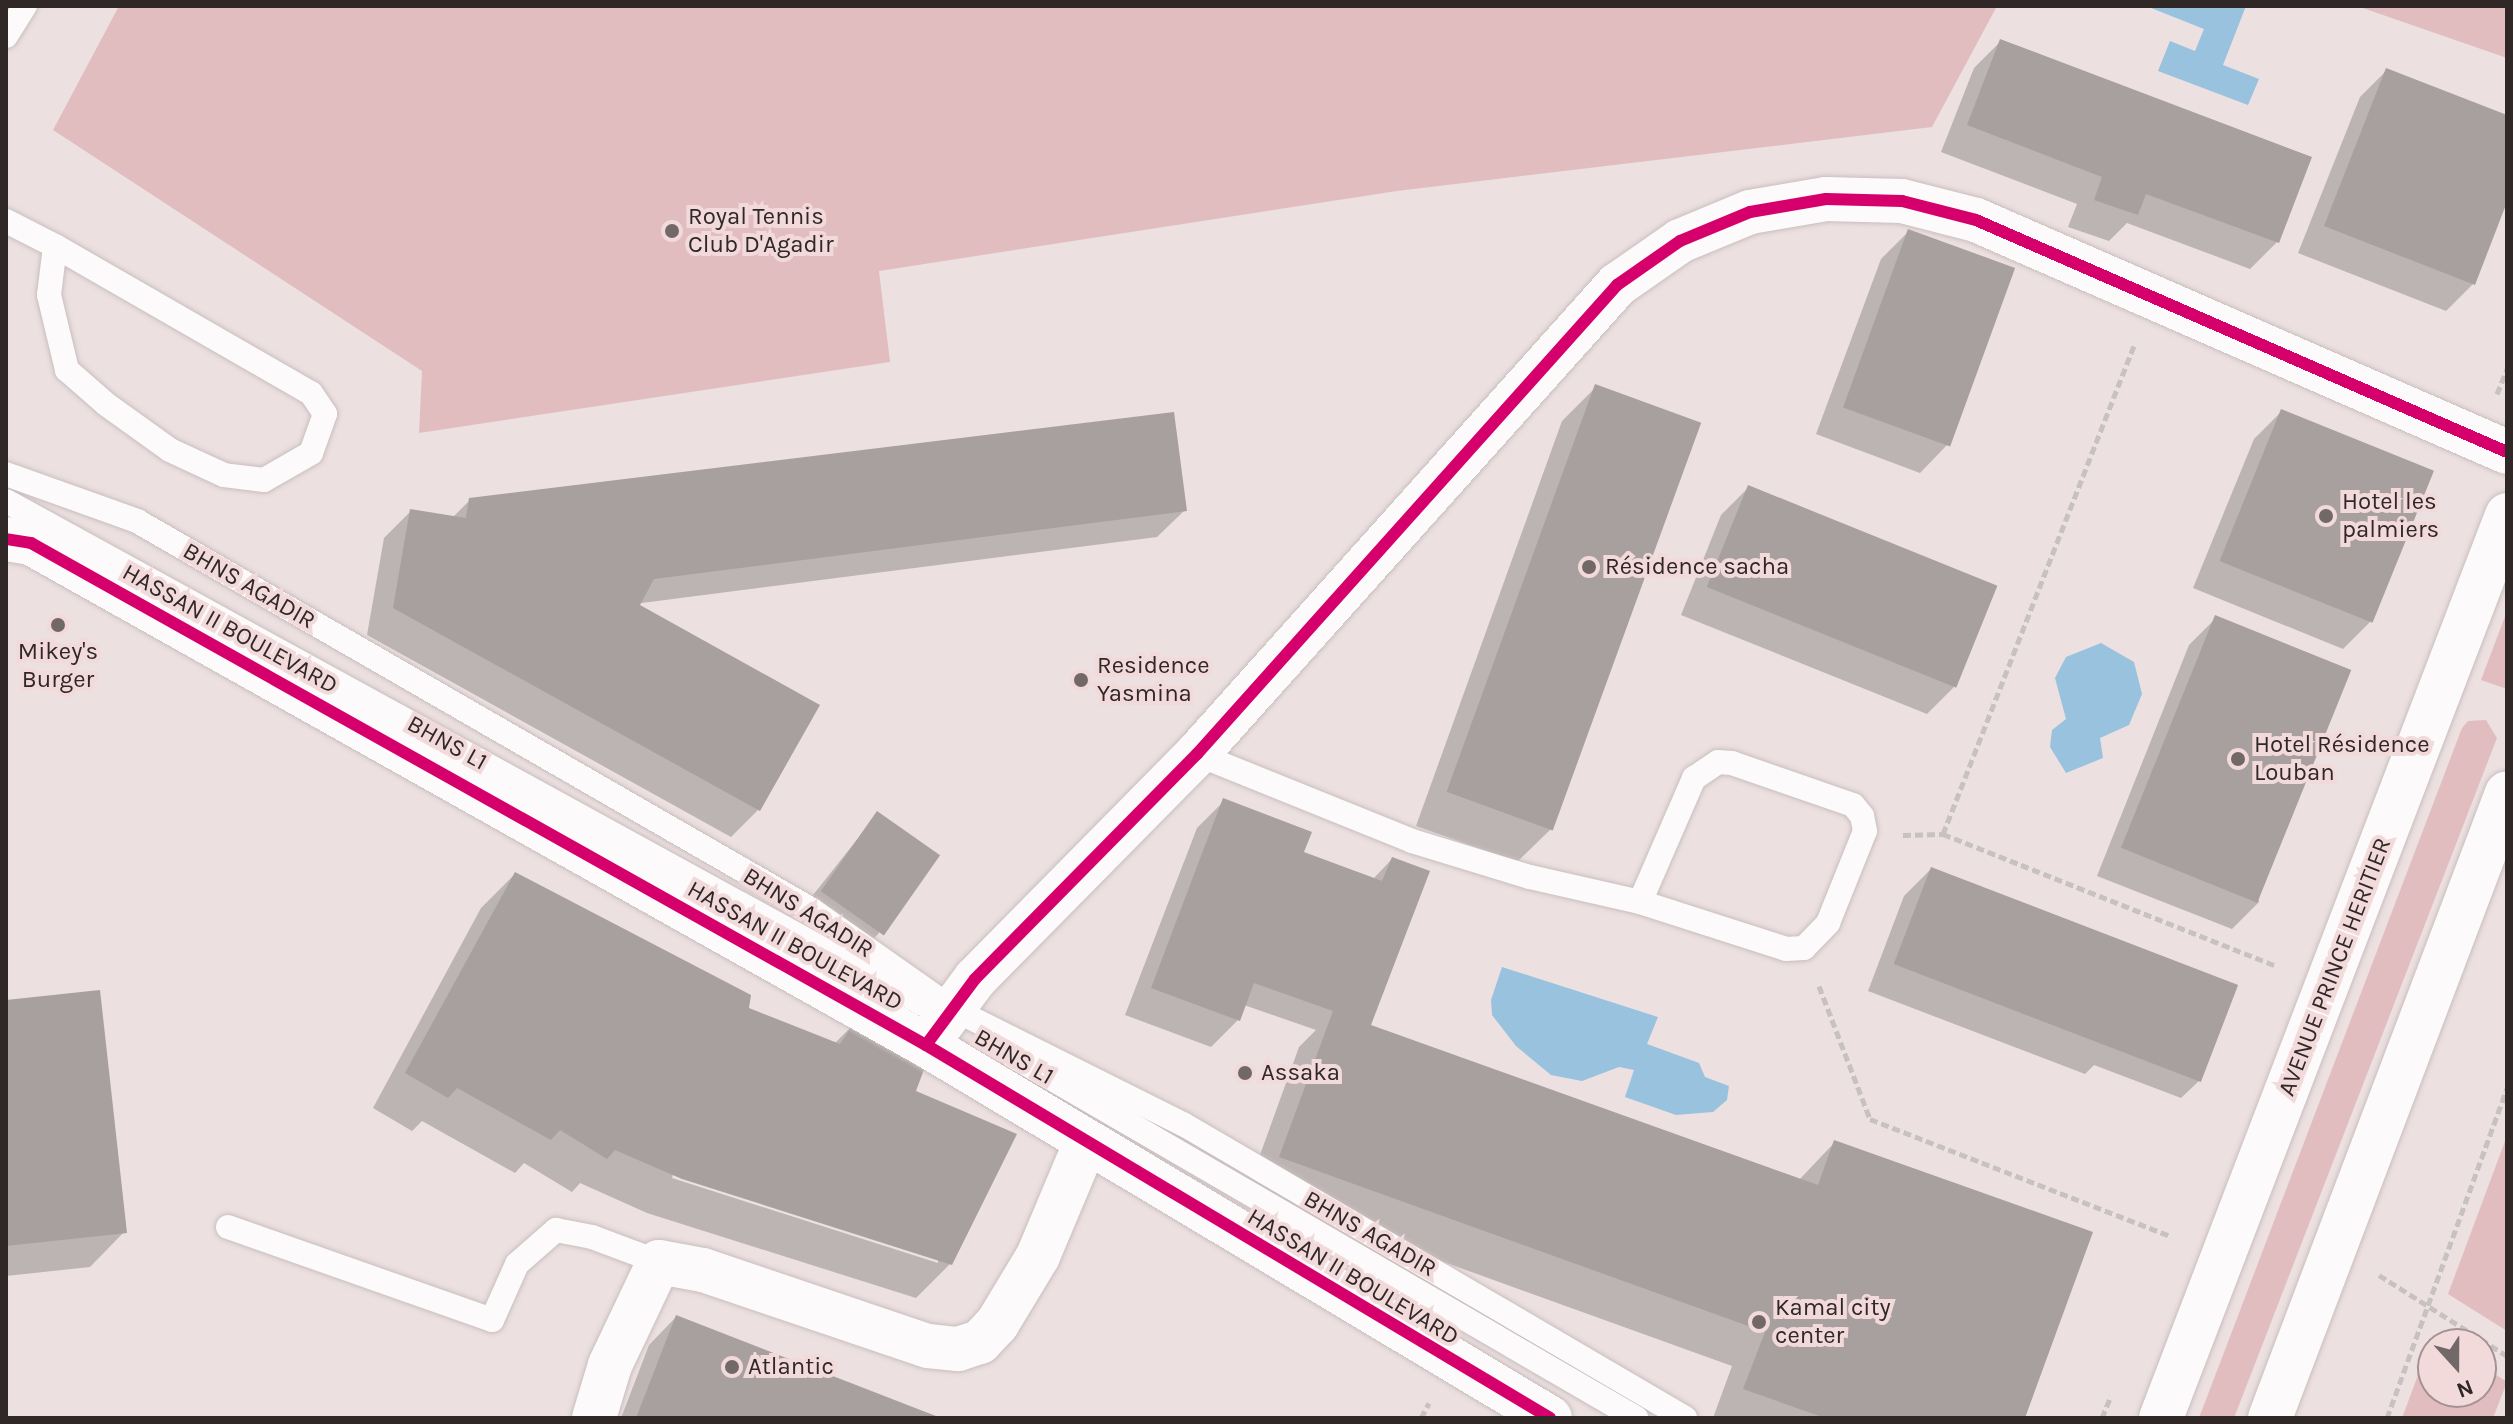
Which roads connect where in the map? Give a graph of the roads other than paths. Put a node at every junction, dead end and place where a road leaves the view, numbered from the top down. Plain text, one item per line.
1 (25, 6) edge
2 (6, 36) edge
3 (6, 221) edge
4 (55, 246) junction
5 (2507, 452) edge
6 (6, 474) edge
7 (6, 501) edge
8 (2507, 515) edge
9 (6, 539) edge
10 (1197, 754) junction
11 (2507, 793) edge
12 (1640, 902) junction
13 (942, 1024) junction
14 (1085, 1144) junction
15 (228, 1227) dead end
16 (659, 1262) junction
17 (594, 1418) edge
18 (1550, 1418) edge
19 (1636, 1418) edge
20 (1685, 1418) edge
21 (2161, 1418) edge
22 (2270, 1418) edge

1 - 2 lane
3 - 4 lane
4 - 4 lane
5 - 10 street
6 - 13 lane, BHNS AGADIR
7 - 13 lane, BHNS L1
8 - 21 street, AVENUE PRINCE HERITIER
9 - 13 street, HASSAN II BOULEVARD
10 - 12 lane
10 - 13 street
11 - 22 street
12 - 12 lane
13 - 14 street, HASSAN II BOULEVARD
13 - 19 lane, BHNS L1
13 - 20 lane, BHNS AGADIR
14 - 16 street
14 - 18 street, HASSAN II BOULEVARD
15 - 16 lane
16 - 17 street

